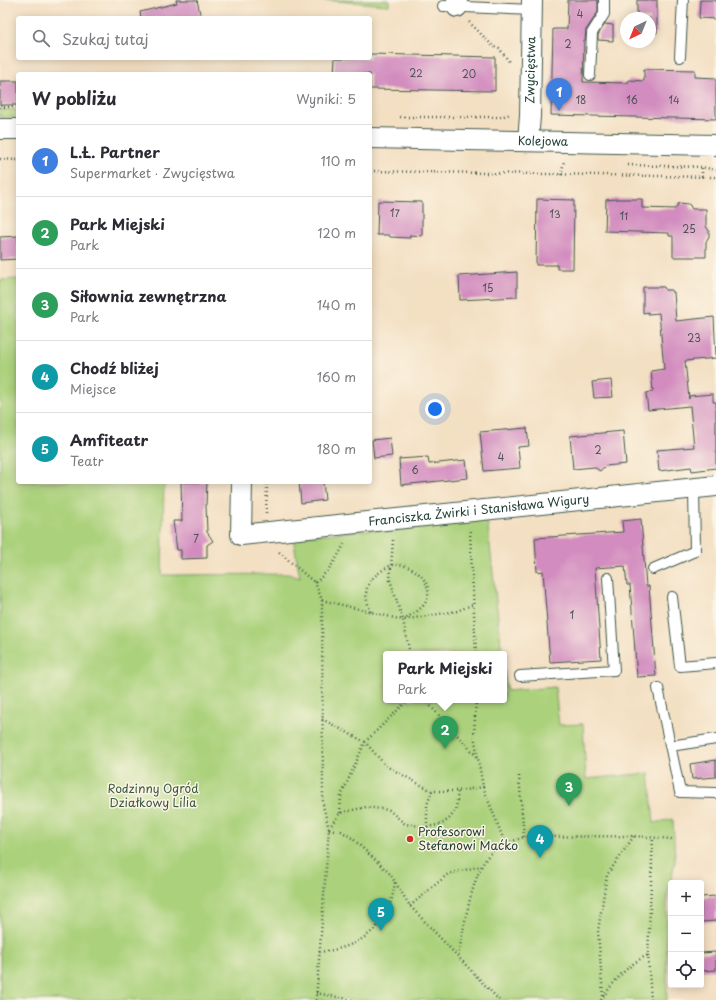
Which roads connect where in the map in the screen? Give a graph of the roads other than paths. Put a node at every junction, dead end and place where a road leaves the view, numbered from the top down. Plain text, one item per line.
1 (604, 0) edge
2 (683, 0) edge
3 (452, 4) edge
4 (532, 5) edge
5 (680, 56) dead end
6 (590, 76) dead end
7 (0, 129) edge
8 (16, 129) edge
9 (372, 138) edge
10 (528, 141) junction
11 (716, 145) edge
12 (242, 484) edge
13 (716, 486) edge
14 (694, 488) junction
15 (653, 569) dead end
16 (608, 578) dead end
17 (672, 597) dead end
18 (716, 663) edge
19 (520, 676) dead end
20 (658, 688) dead end
21 (716, 739) edge
22 (670, 746) junction
23 (716, 792) edge

1 - 6 lane
2 - 5 lane
3 - 4 lane
4 - 10 street, Zwycięstwa
7 - 8 street
9 - 10 street, Kolejowa
10 - 11 street, Kolejowa
12 - 14 street, Franciszka Żwirki i Stanisława Wigury
13 - 14 street, Franciszka Żwirki i Stanisława Wigury
14 - 15 lane
16 - 19 lane
17 - 18 lane
20 - 22 lane
21 - 22 lane
22 - 23 lane

